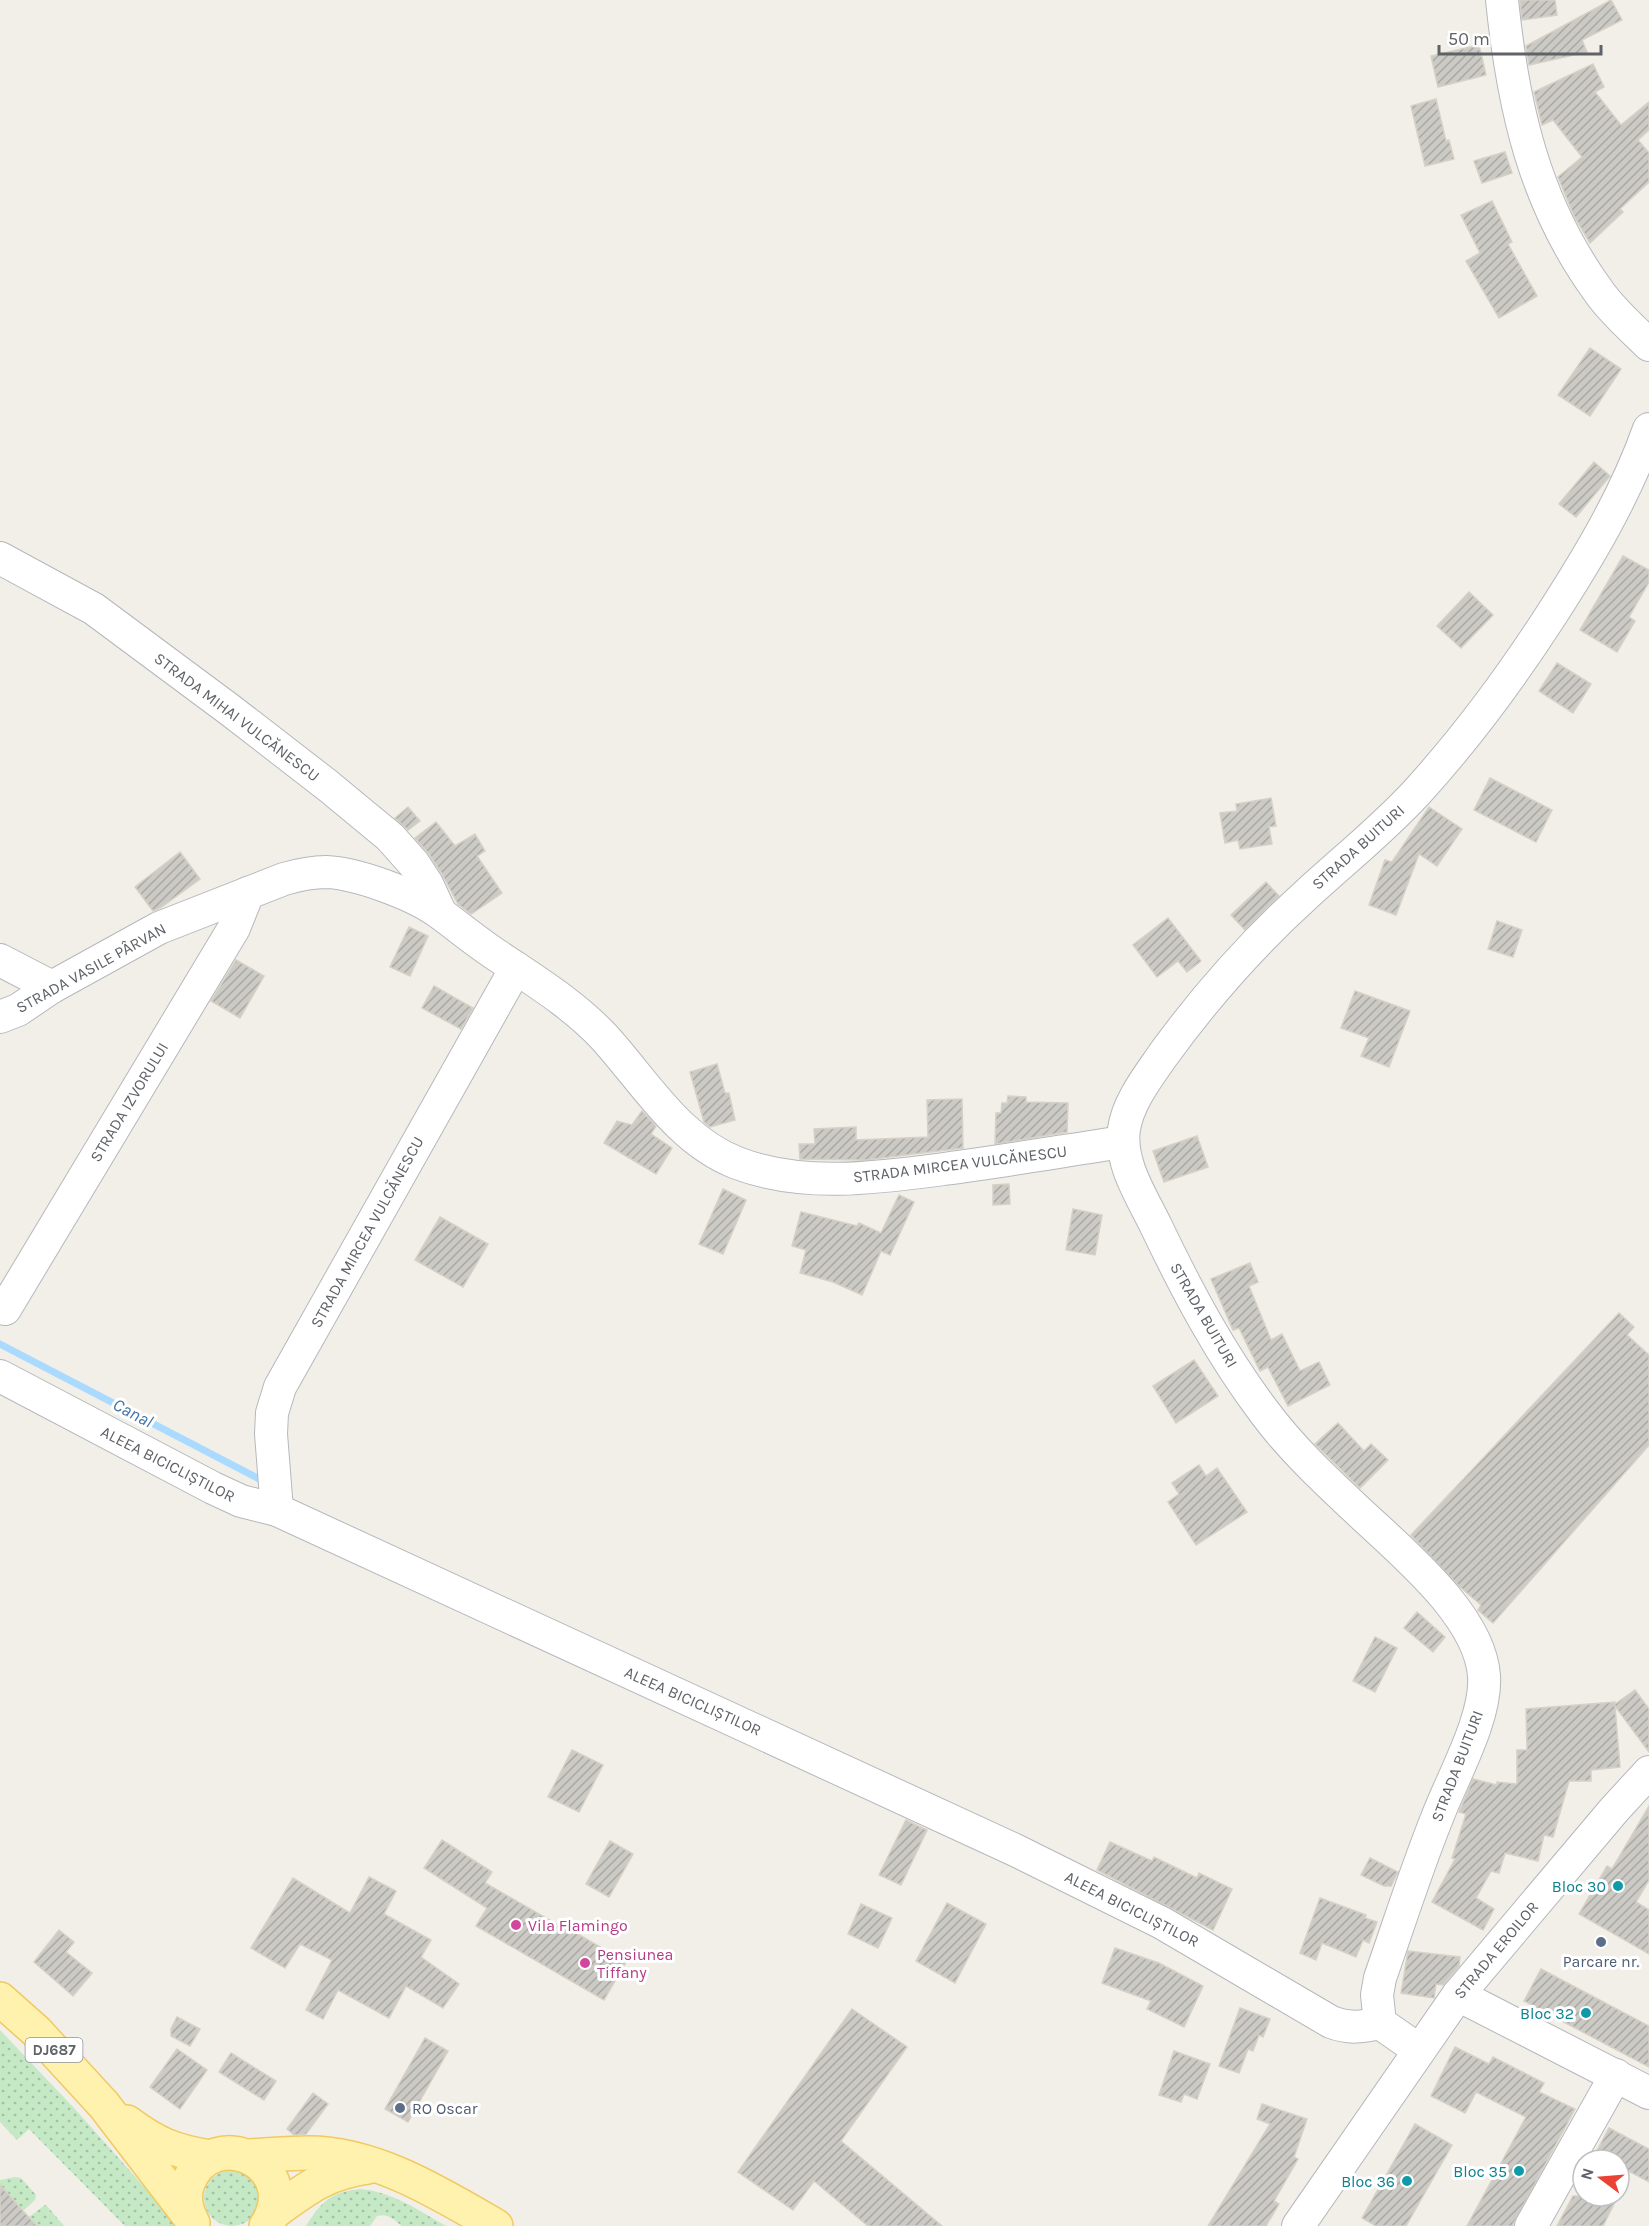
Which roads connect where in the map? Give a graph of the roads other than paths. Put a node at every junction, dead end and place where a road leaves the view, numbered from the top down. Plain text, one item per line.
1 (1502, 0) edge
2 (1649, 345) edge
3 (1649, 429) edge
4 (0, 558) edge
5 (248, 893) junction
6 (440, 912) junction
7 (0, 960) edge
8 (516, 968) junction
9 (52, 987) junction
10 (0, 1017) edge
11 (1123, 1142) junction
12 (5, 1309) dead end
13 (0, 1376) edge
14 (277, 1510) junction
15 (1649, 1772) edge
16 (1458, 1995) junction
17 (0, 1999) edge
18 (1380, 2023) junction
19 (1419, 2050) junction
20 (1616, 2075) junction
21 (1649, 2092) edge
22 (104, 2105) junction
23 (249, 2156) junction
24 (210, 2157) junction
25 (376, 2166) junction
26 (192, 2221) edge
27 (268, 2223) edge
28 (496, 2226) edge
29 (1298, 2226) edge
30 (1531, 2226) edge

1 - 2 street
3 - 11 street, STRADA BUITURI
4 - 6 street, STRADA MIHAI VULCĂNESCU
5 - 6 street, STRADA MIRCEA VULCĂNESCU
5 - 9 street, STRADA VASILE PÂRVAN
5 - 12 street, STRADA IZVORULUI
6 - 8 street, STRADA MIRCEA VULCĂNESCU
7 - 9 street
8 - 11 street, STRADA MIRCEA VULCĂNESCU
8 - 14 street, STRADA MIRCEA VULCĂNESCU
9 - 10 street, STRADA VASILE PÂRVAN
11 - 18 street, STRADA BUITURI
13 - 14 street, ALEEA BICICLIȘTILOR
14 - 18 street, ALEEA BICICLIȘTILOR
15 - 16 street, STRADA EROILOR
16 - 19 street, STRADA EROILOR
16 - 20 street
17 - 22 main road, DJ687
18 - 19 street
19 - 29 street
20 - 21 street
20 - 30 street
22 - 24 main road, DJ687
22 - 26 main road, DJ687
23 - 24 main road
23 - 25 main road
23 - 27 main road
24 - 26 main road
25 - 27 main road
25 - 28 main road

